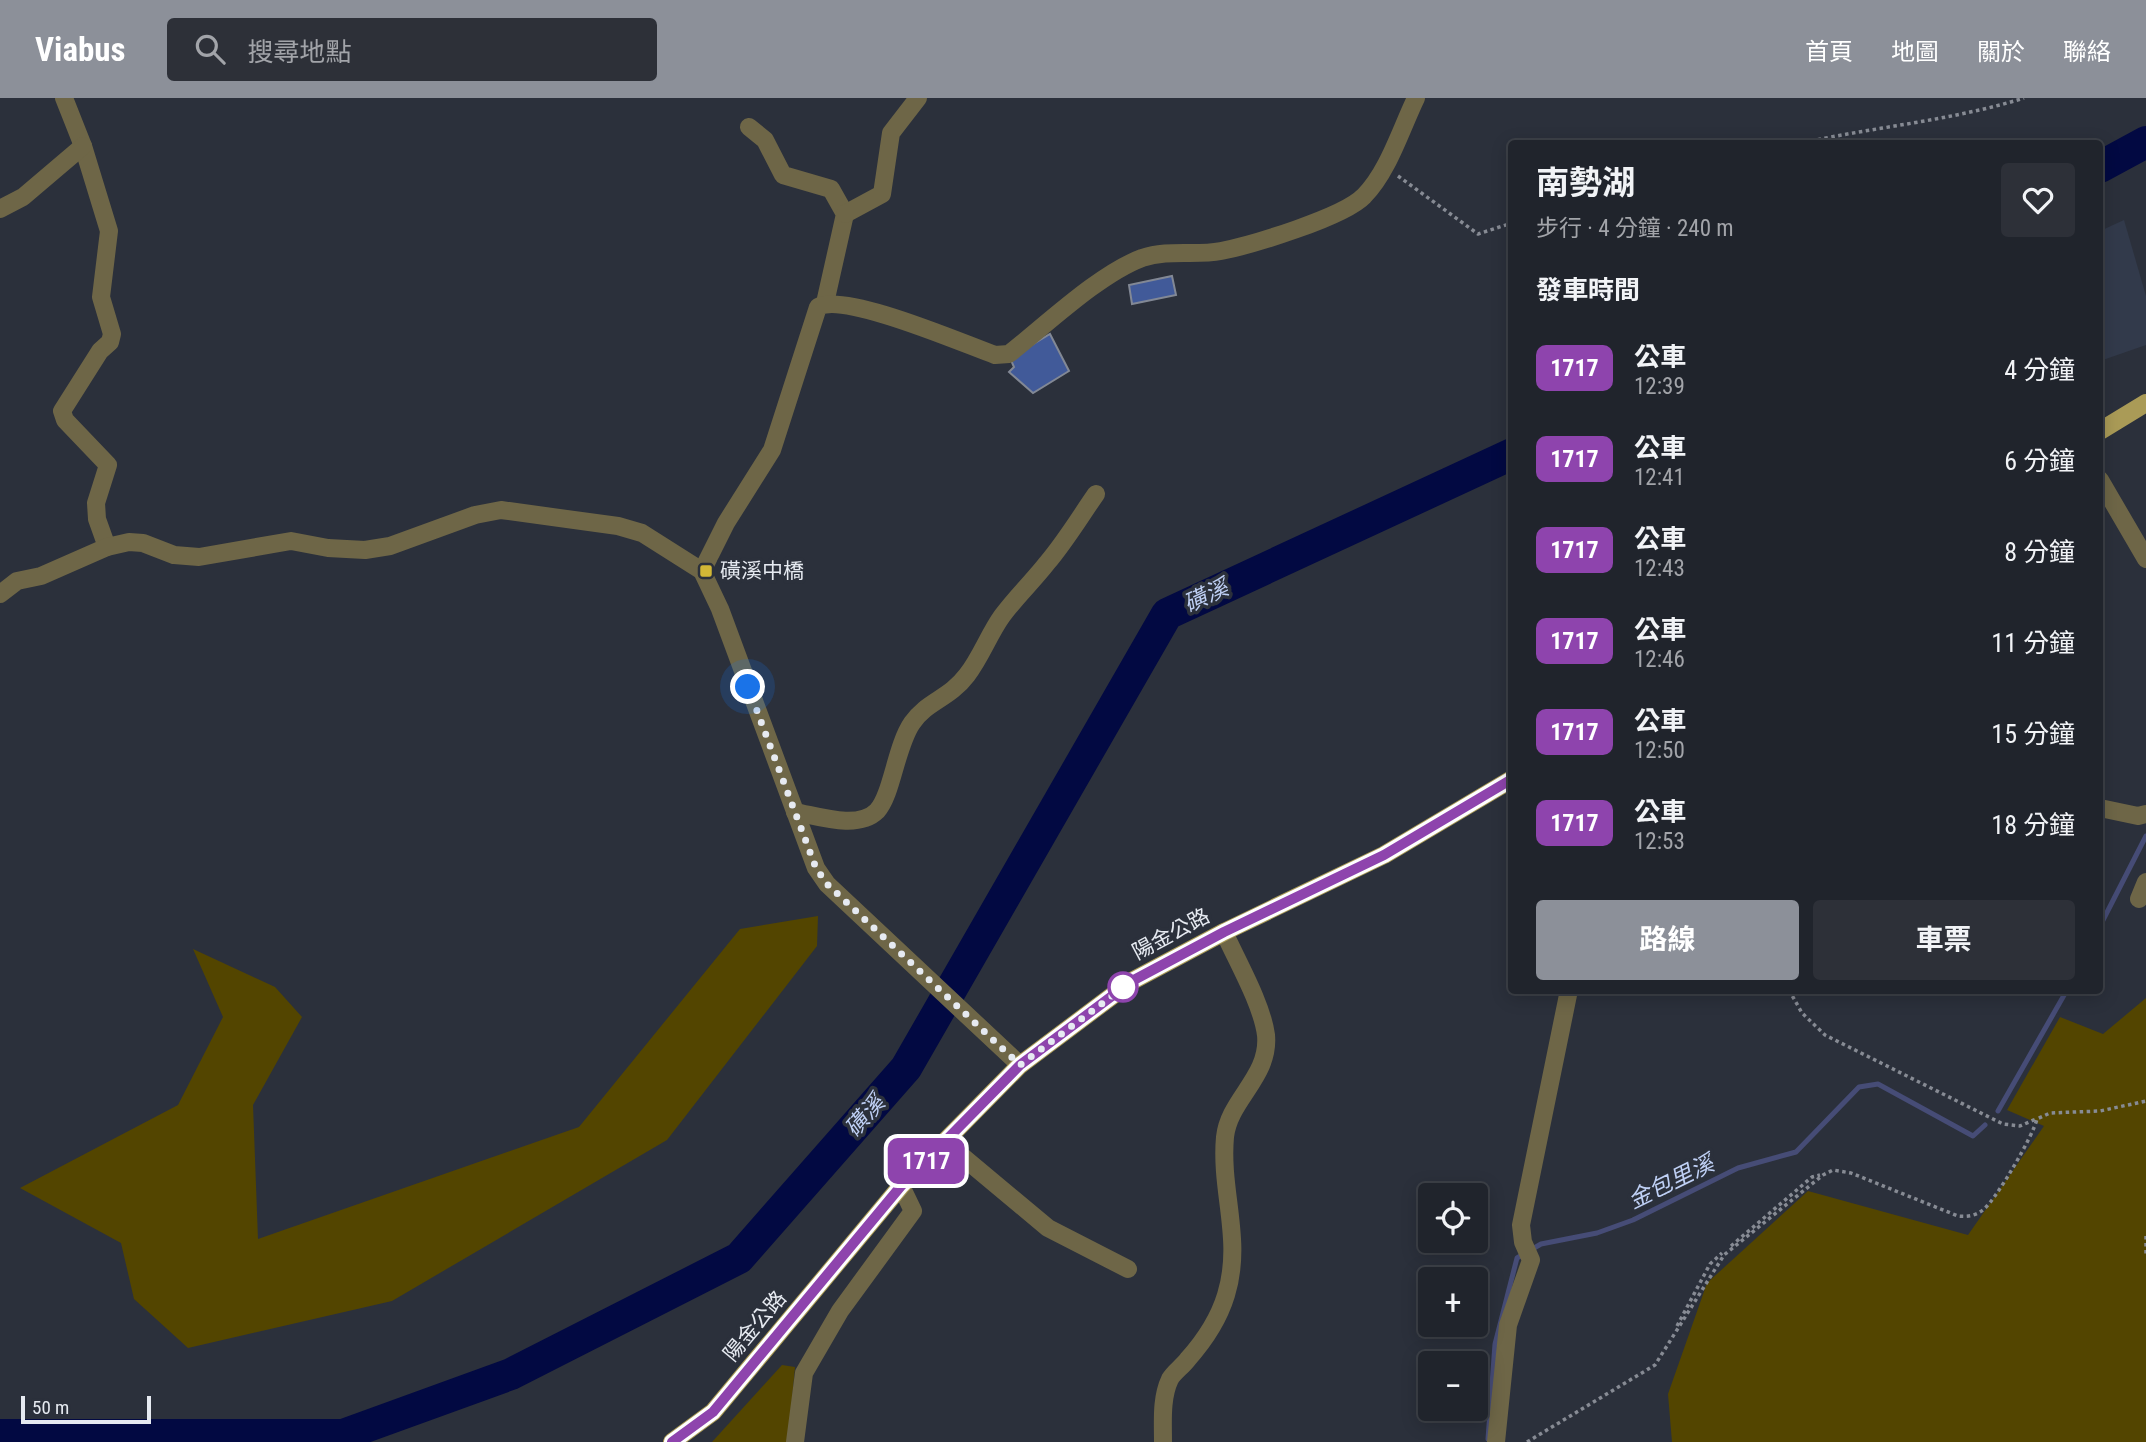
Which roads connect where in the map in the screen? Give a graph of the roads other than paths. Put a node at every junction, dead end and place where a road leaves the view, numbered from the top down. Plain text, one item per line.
1 (64, 98) edge
2 (918, 98) edge
3 (1416, 98) edge
4 (749, 127) dead end
5 (83, 146) junction
6 (0, 209) edge
7 (845, 214) junction
8 (825, 303) junction
9 (2146, 403) edge
10 (2103, 429) edge
11 (2103, 485) edge
12 (1096, 494) dead end
13 (107, 547) junction
14 (2146, 559) edge
15 (702, 570) junction
16 (0, 594) edge
17 (1508, 781) edge
18 (2103, 809) edge
19 (795, 812) junction
20 (2146, 814) edge
21 (1224, 932) junction
22 (1568, 994) edge
23 (1020, 1065) junction
24 (945, 1142) junction
25 (901, 1186) junction
26 (1128, 1269) dead end
27 (672, 1442) edge
28 (795, 1442) edge
29 (1163, 1442) edge
30 (1496, 1442) edge

1 - 5 street
2 - 7 street
3 - 8 street
4 - 7 street
5 - 6 street
5 - 13 street
7 - 8 street
8 - 15 street
9 - 10 main road
11 - 14 street
12 - 19 street
13 - 15 street
13 - 16 street
15 - 19 street
17 - 21 main road, 陽金公路
18 - 20 street
19 - 23 street
21 - 23 main road, 陽金公路
21 - 29 street
22 - 30 street
23 - 24 main road, 陽金公路
24 - 25 main road, 陽金公路
24 - 26 street
25 - 27 main road, 陽金公路
25 - 28 street

